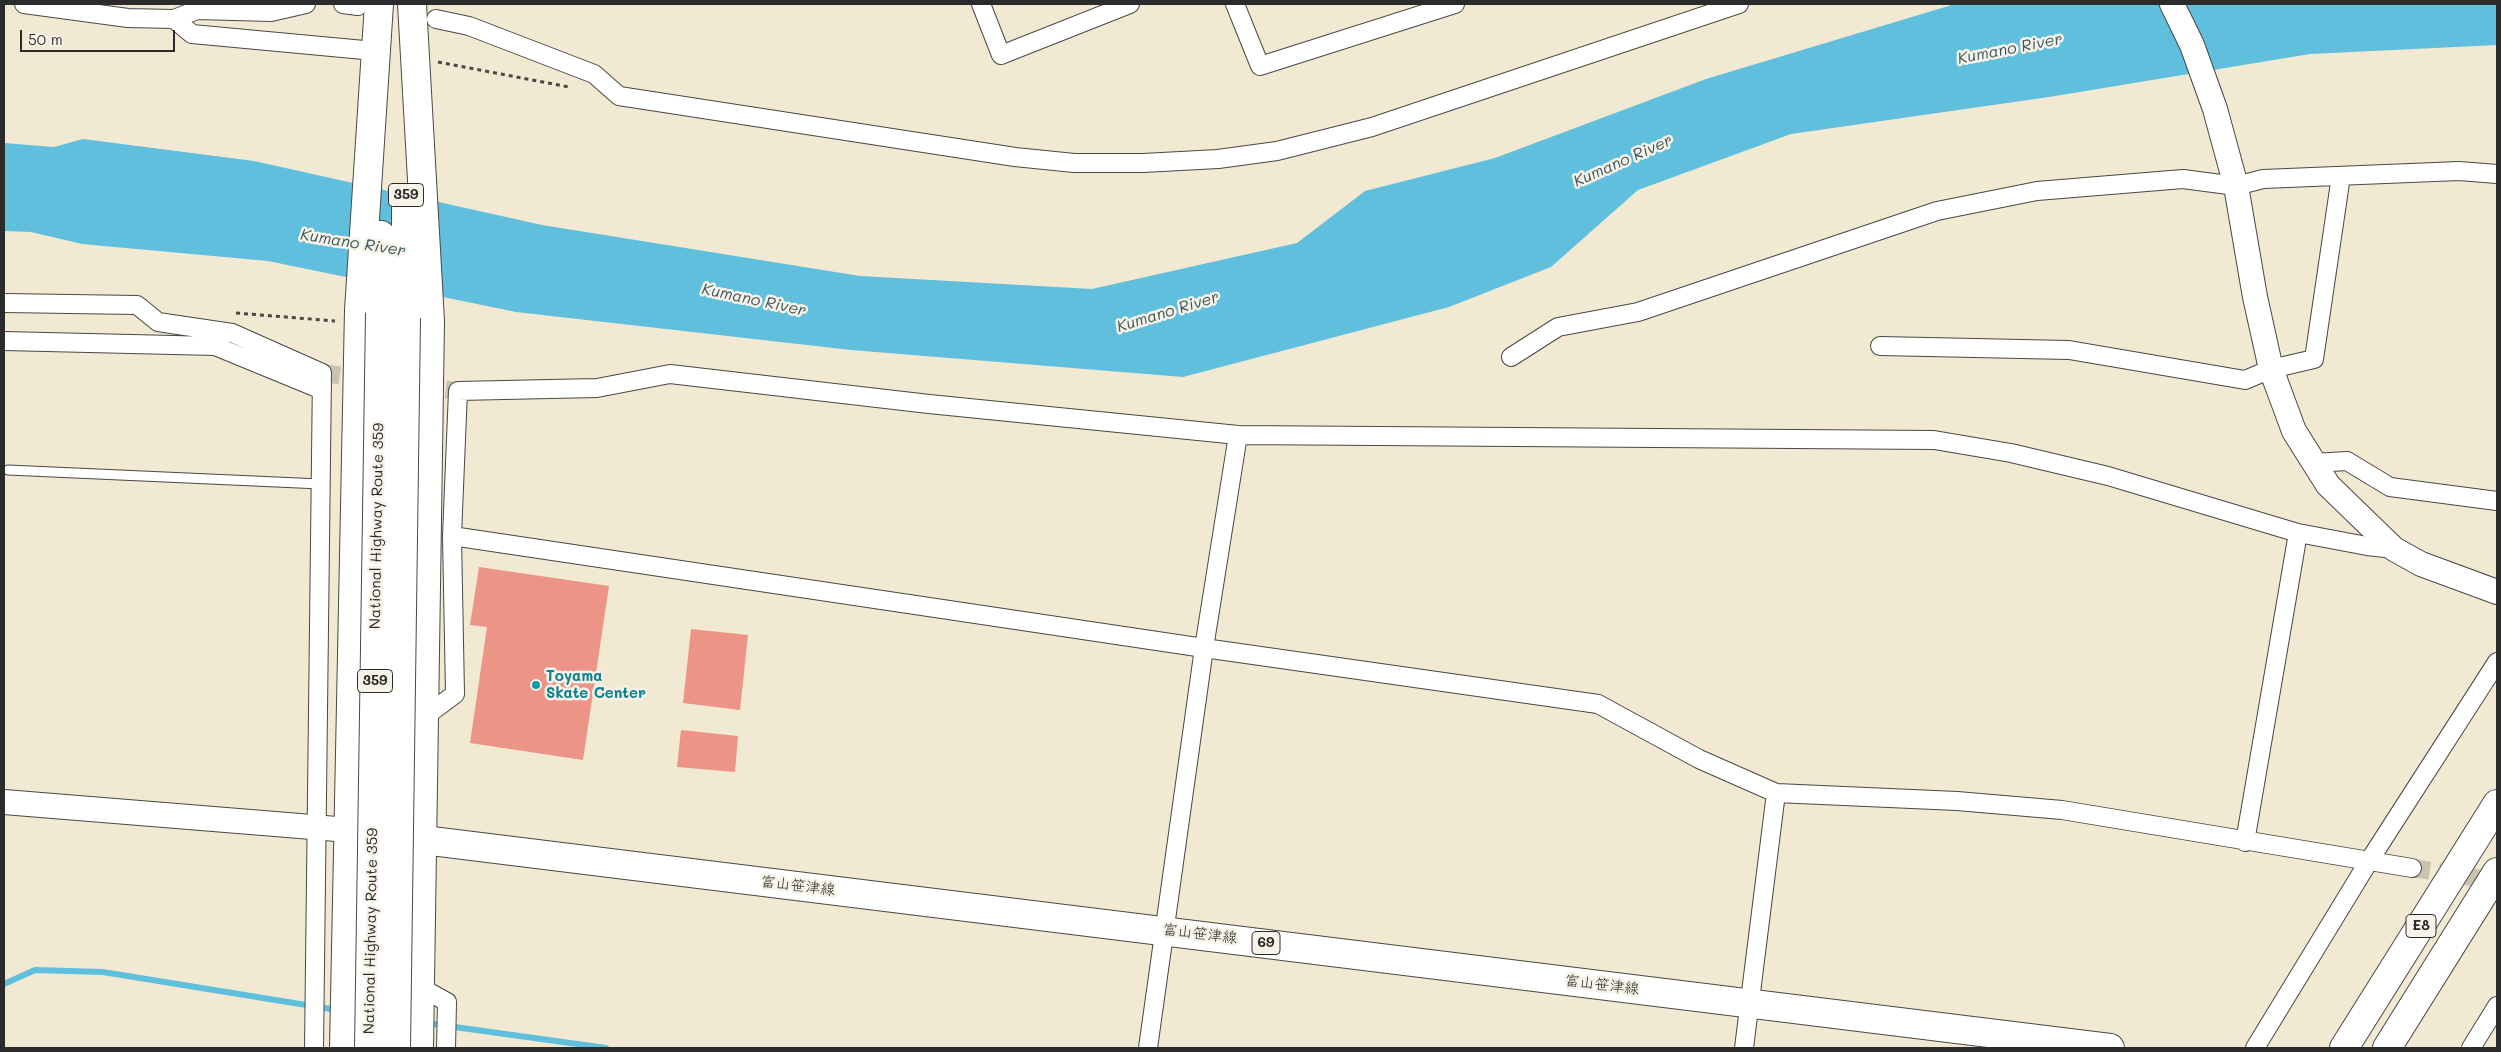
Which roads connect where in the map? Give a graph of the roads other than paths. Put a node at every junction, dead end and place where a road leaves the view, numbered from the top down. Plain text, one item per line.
1 (24, 4) edge
2 (306, 4) edge
3 (365, 4) edge
4 (408, 4) edge
5 (412, 4) edge
6 (981, 4) edge
7 (1130, 4) edge
8 (1235, 4) edge
9 (1456, 4) edge
10 (1739, 4) edge
11 (2172, 4) edge
12 (174, 19) junction
13 (436, 19) dead end
14 (396, 66) junction
15 (2497, 174) edge
16 (2341, 176) junction
17 (2234, 180) junction
18 (4, 303) edge
19 (4, 341) edge
20 (1880, 346) dead end
21 (1511, 357) dead end
22 (2271, 369) junction
23 (322, 390) junction
24 (1238, 435) junction
25 (2314, 463) junction
26 (8, 470) dead end
27 (321, 484) junction
28 (2497, 501) edge
29 (2298, 533) junction
30 (452, 536) junction
31 (2394, 549) junction
32 (2497, 592) edge
33 (1204, 648) junction
34 (2497, 662) edge
35 (423, 718) junction
36 (1776, 793) junction
37 (4, 802) edge
38 (2497, 804) edge
39 (317, 827) junction
40 (349, 830) junction
41 (422, 840) junction
42 (2245, 842) junction
43 (2369, 861) junction
44 (2412, 868) tunnel mouth
45 (2497, 872) edge
46 (1166, 930) junction
47 (420, 997) junction
48 (1750, 1004) junction
49 (2497, 1006) edge
50 (314, 1048) edge
51 (344, 1048) edge
52 (369, 1048) edge
53 (396, 1048) edge
54 (419, 1048) edge
55 (446, 1048) edge
56 (1148, 1048) edge
57 (1744, 1048) edge
58 (2110, 1048) edge
59 (2255, 1048) edge
60 (2344, 1048) edge
61 (2387, 1048) edge
62 (2471, 1048) edge

1 - 12 street
2 - 12 street
3 - 14 main road, National Highway Route 359 / 359
4 - 14 main road, National Highway Route 359 / 359
5 - 14 main road
6 - 7 street
8 - 9 street
10 - 13 street
11 - 17 street
12 - 14 street
14 - 35 main road
14 - 40 main road
14 - 52 main road, National Highway Route 359 / 359, bridge
14 - 53 main road, National Highway Route 359 / 359, bridge
15 - 16 street
16 - 17 street
16 - 22 street
17 - 21 street
17 - 22 street
18 - 23 street
19 - 23 street
20 - 22 street
22 - 25 street
23 - 27 street
24 - 29 street
24 - 30 street
24 - 33 street
25 - 28 street
25 - 31 street
26 - 27 lane
27 - 39 street
29 - 31 street
29 - 42 street
30 - 33 street
30 - 35 street
31 - 32 street
33 - 36 street
33 - 46 street
34 - 43 street
35 - 41 main road
36 - 42 street
36 - 48 street
37 - 39 street
38 - 60 main road, E8
39 - 40 street
39 - 50 street
40 - 41 main road, 富山笹津線 / 69
40 - 51 main road
41 - 46 main road, 富山笹津線 / 69
41 - 47 main road
42 - 43 street
43 - 44 street
43 - 59 street
45 - 61 main road, E8
46 - 48 main road, 富山笹津線 / 69
46 - 56 street
47 - 54 main road
47 - 55 street
48 - 57 street
48 - 58 main road, 富山笹津線 / 69
49 - 62 street

